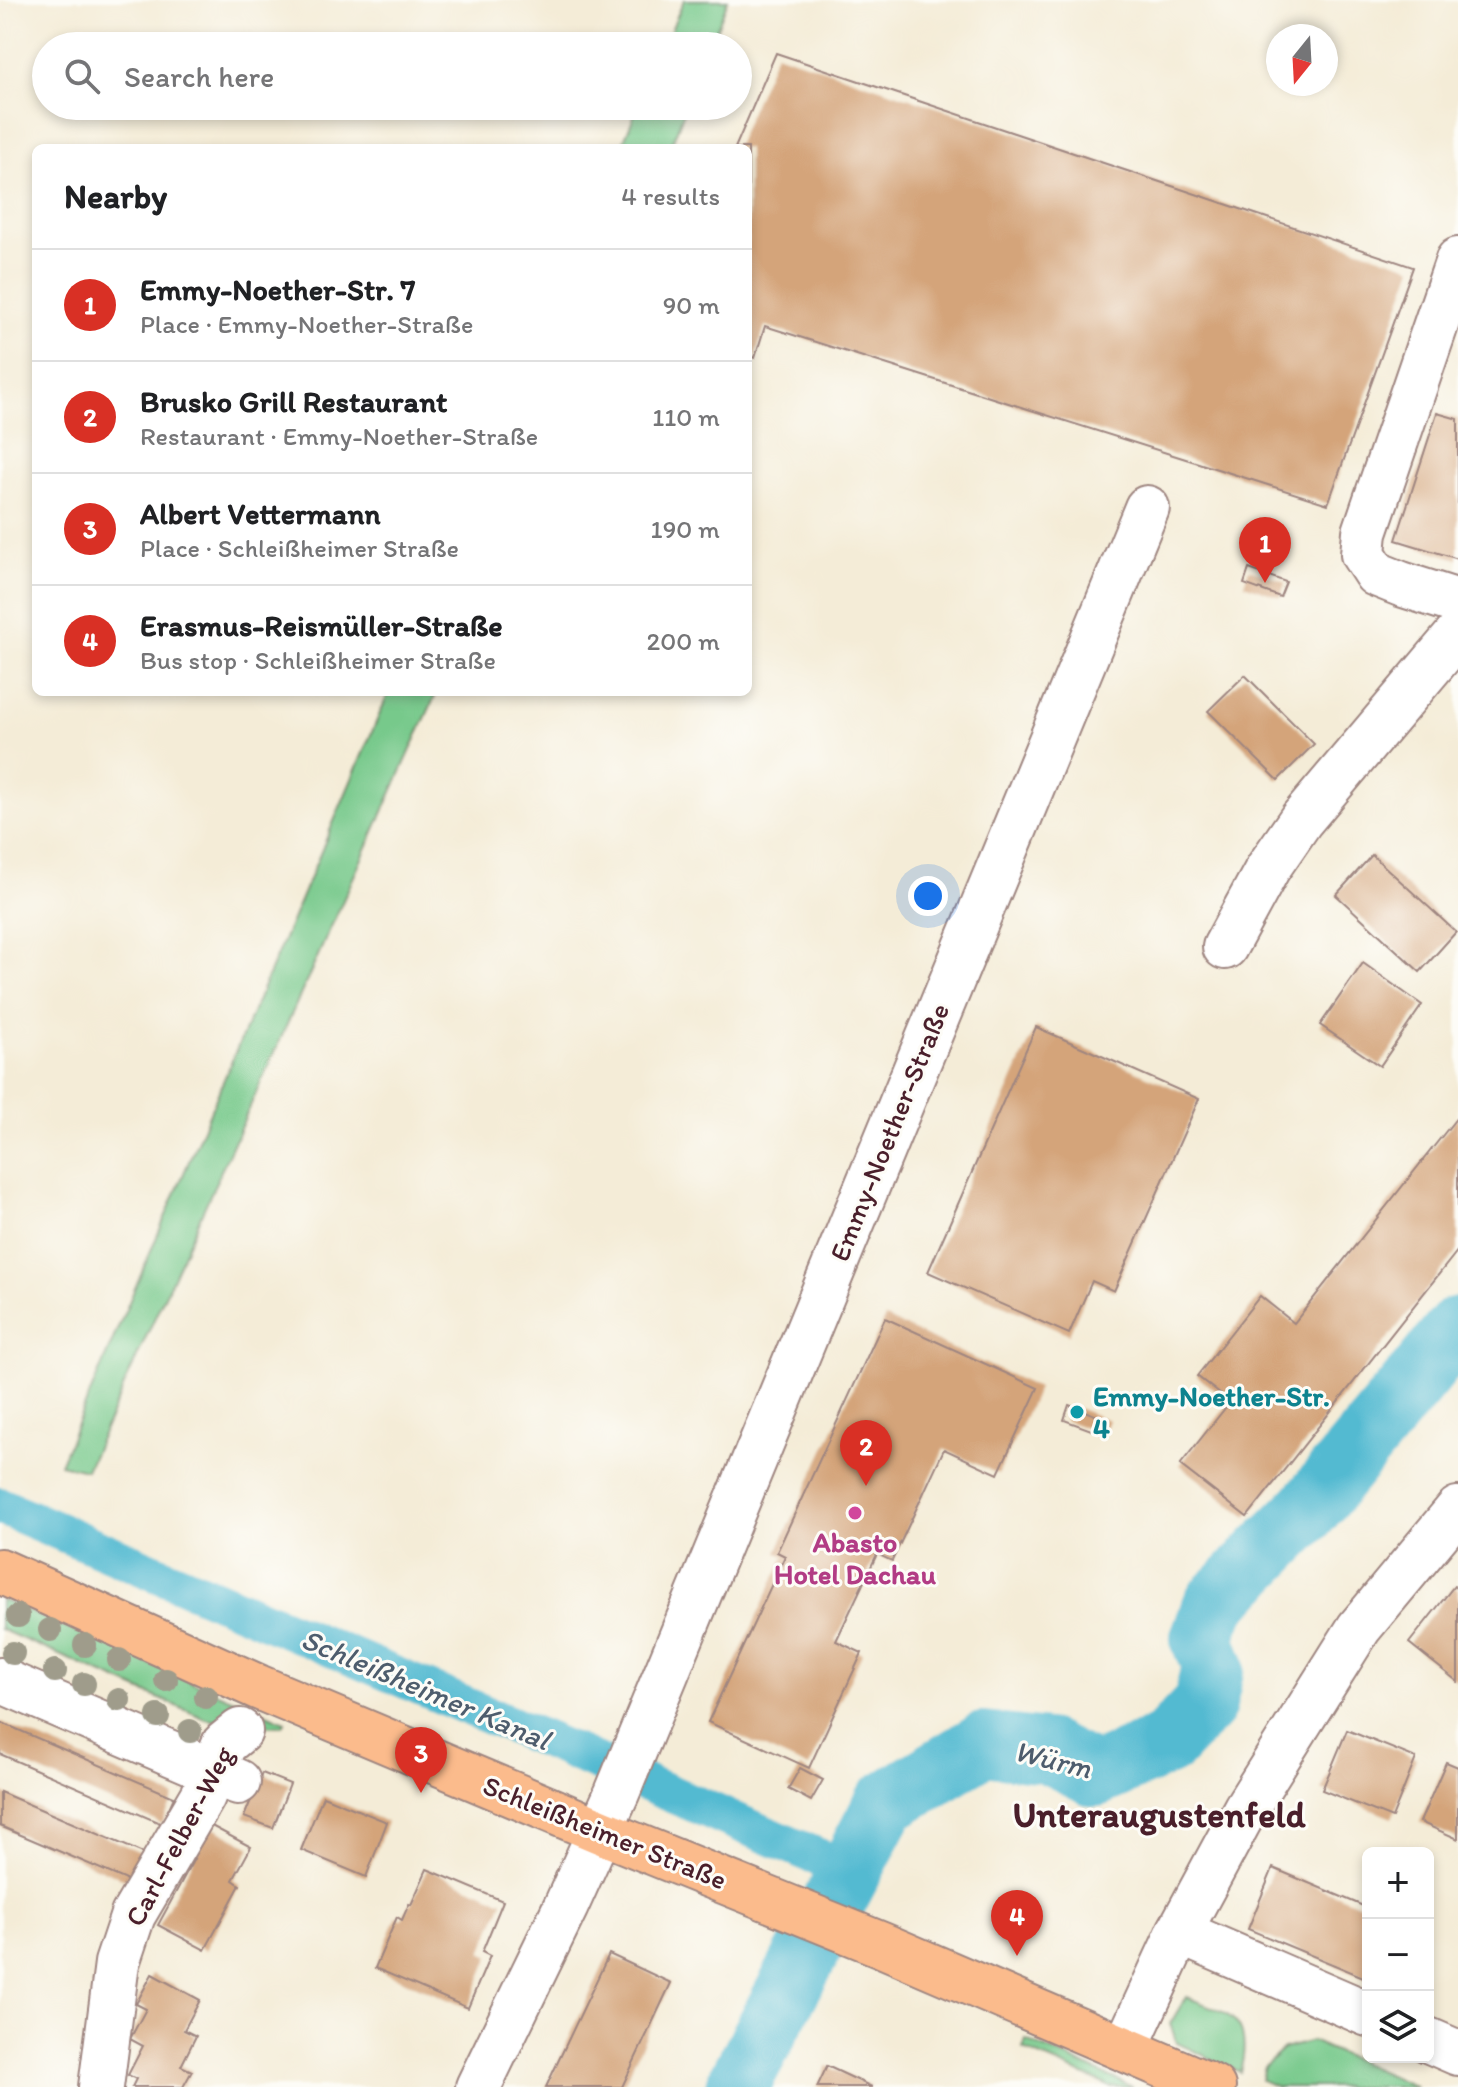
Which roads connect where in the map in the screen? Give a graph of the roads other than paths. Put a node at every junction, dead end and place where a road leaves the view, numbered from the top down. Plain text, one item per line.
1 (1458, 260) edge
2 (1147, 508) dead end
3 (1458, 602) edge
4 (1458, 634) edge
5 (1225, 947) dead end
6 (1458, 1509) edge
7 (0, 1571) edge
8 (0, 1680) edge
9 (240, 1731) dead end
10 (226, 1777) junction
11 (616, 1794) junction
12 (1179, 1932) junction
13 (1362, 2011) edge
14 (1434, 2043) edge
15 (1125, 2049) junction
16 (1458, 2053) edge
17 (101, 2087) edge
18 (478, 2087) edge
19 (1213, 2087) edge

1 - 3 street
2 - 11 street, Emmy-Noether-Straße
4 - 5 street
6 - 12 street
7 - 11 main road, Schleißheimer Straße
8 - 10 street
9 - 10 street, Carl-Felber-Weg
10 - 17 street, Carl-Felber-Weg
11 - 15 main road, Schleißheimer Straße
11 - 18 street, Emmy-Noether-Straße
12 - 13 street
12 - 15 street
14 - 16 street
15 - 19 main road, Schleißheimer Straße

